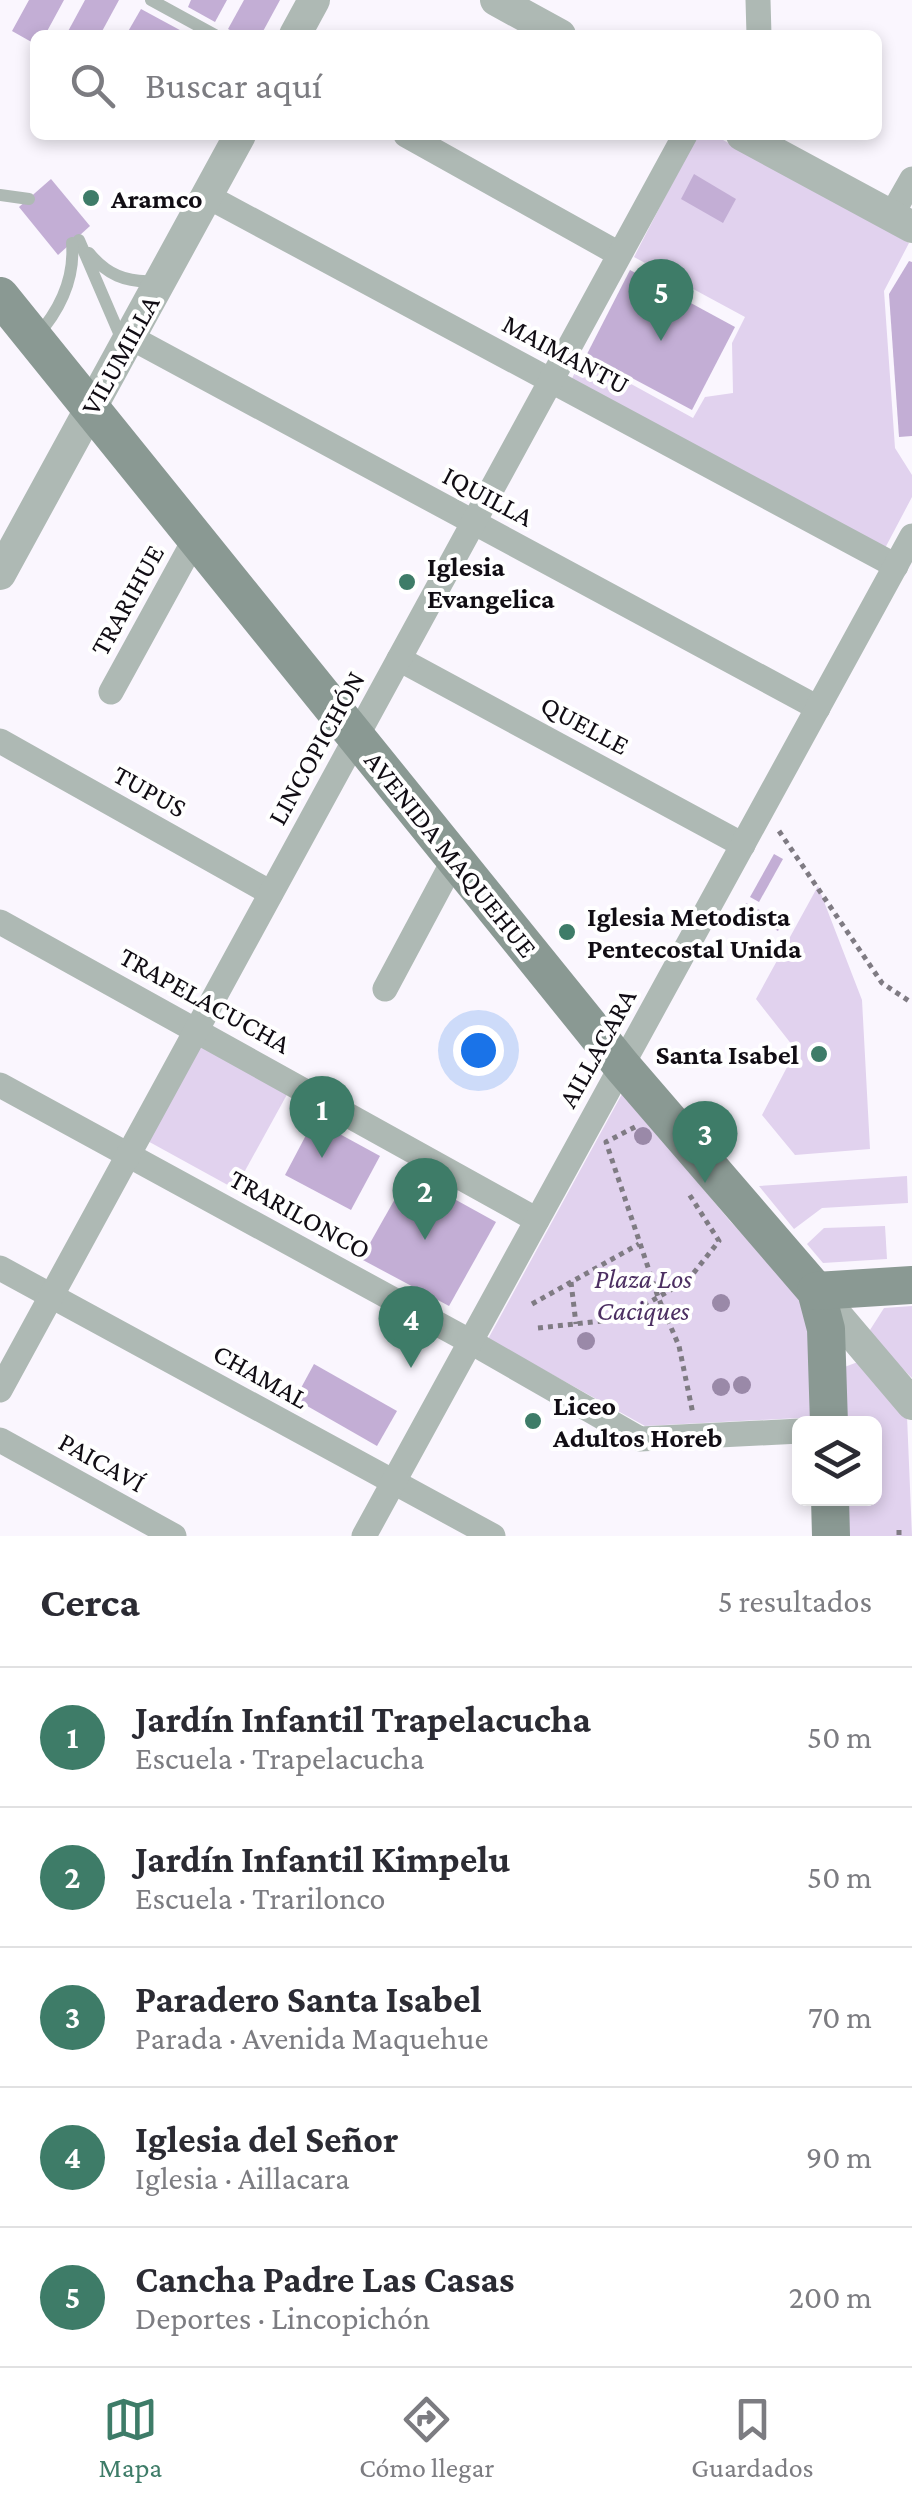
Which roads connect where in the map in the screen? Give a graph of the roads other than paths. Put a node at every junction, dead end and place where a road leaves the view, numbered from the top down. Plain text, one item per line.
1 (151, 0) edge
2 (314, 0) edge
3 (496, 0) edge
4 (758, 0) edge
5 (206, 30) edge
6 (298, 30) edge
7 (551, 30) edge
8 (759, 30) edge
9 (237, 140) edge
10 (415, 140) edge
11 (682, 140) edge
12 (759, 140) edge
13 (912, 179) edge
14 (0, 196) edge
15 (207, 196) junction
16 (29, 199) dead end
17 (902, 222) edge
18 (76, 240) junction
19 (619, 254) junction
20 (162, 280) junction
21 (0, 296) edge
22 (34, 338) junction
23 (127, 342) junction
24 (551, 380) junction
25 (91, 407) junction
26 (474, 522) junction
27 (912, 536) edge
28 (196, 537) junction
29 (896, 566) junction
30 (0, 574) edge
31 (399, 659) junction
32 (111, 692) dead end
33 (818, 708) junction
34 (356, 736) junction
35 (0, 741) edge
36 (744, 845) junction
37 (454, 858) junction
38 (271, 893) junction
39 (0, 922) edge
40 (385, 989) dead end
41 (197, 1030) junction
42 (622, 1066) junction
43 (0, 1085) edge
44 (128, 1154) junction
45 (537, 1220) junction
46 (0, 1268) edge
47 (912, 1285) edge
48 (816, 1291) junction
49 (52, 1296) junction
50 (471, 1342) junction
51 (0, 1390) edge
52 (912, 1404) edge
53 (829, 1416) edge
54 (792, 1431) edge
55 (0, 1440) edge
56 (394, 1482) junction
57 (830, 1506) edge
58 (174, 1536) edge
59 (364, 1536) edge
60 (493, 1536) edge
61 (831, 1536) edge

1 - 5 lane
2 - 6 street
3 - 7 street
4 - 8 street
9 - 15 street, VILUMILLA
10 - 19 street
11 - 19 street, LINCOPICHÓN
12 - 17 street
13 - 17 street
14 - 16 lane
15 - 20 street, VILUMILLA
15 - 24 street, MAIMANTU
18 - 20 lane
18 - 22 lane
18 - 23 lane
19 - 24 street, LINCOPICHÓN
20 - 23 street, VILUMILLA
21 - 22 main road, AVENIDA MAQUEHUE
22 - 25 main road, AVENIDA MAQUEHUE
23 - 25 street, VILUMILLA
23 - 26 street, IQUILLA
24 - 26 street, LINCOPICHÓN
24 - 29 street, MAIMANTU
25 - 28 main road, AVENIDA MAQUEHUE
25 - 30 street, VILUMILLA
26 - 31 street, LINCOPICHÓN
26 - 33 street, IQUILLA
27 - 29 street, AILLACARA
28 - 32 street, TRARIHUE
28 - 34 main road, AVENIDA MAQUEHUE
29 - 33 street, AILLACARA
31 - 34 street, LINCOPICHÓN
31 - 36 street, QUELLE
33 - 36 street, AILLACARA
34 - 37 main road, AVENIDA MAQUEHUE
34 - 38 street, LINCOPICHÓN
35 - 38 street, TUPUS
36 - 42 street, AILLACARA
37 - 40 street
37 - 42 main road, AVENIDA MAQUEHUE
38 - 41 street, LINCOPICHÓN
39 - 41 street, TRAPELACUCHA
41 - 44 street, LINCOPICHÓN
41 - 45 street, TRAPELACUCHA
42 - 45 street, AILLACARA
42 - 48 main road, AVENIDA MAQUEHUE
43 - 44 street, TRARILONCO
44 - 49 street, LINCOPICHÓN
44 - 50 street, TRARILONCO
45 - 50 street, AILLACARA
46 - 49 street, CHAMAL
47 - 48 main road
48 - 52 street, AVENIDA MAQUEHUE
48 - 53 main road
49 - 51 street, LINCOPICHÓN
49 - 56 street, CHAMAL
50 - 54 street, TRARILONCO
50 - 56 street, AILLACARA
55 - 58 street, PAICAVÍ
56 - 59 street, AILLACARA
56 - 60 street, CHAMAL
57 - 61 main road

